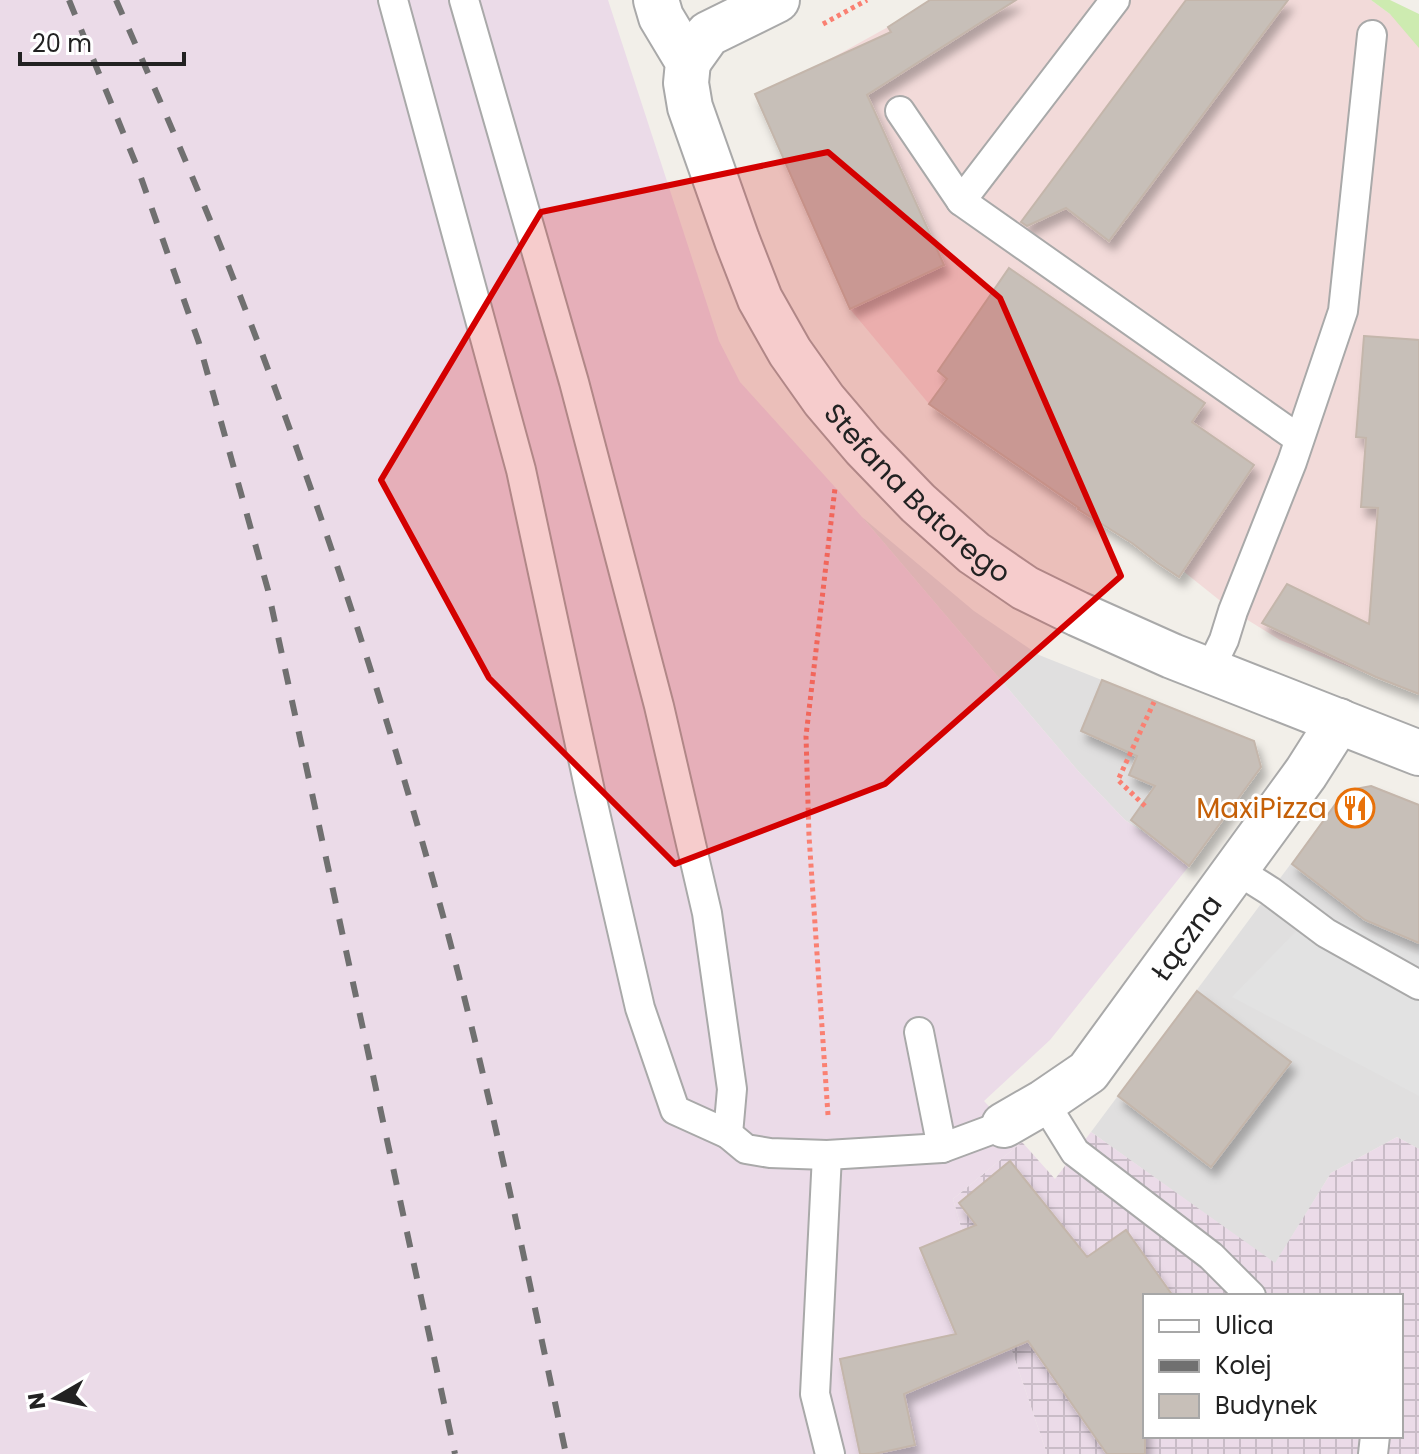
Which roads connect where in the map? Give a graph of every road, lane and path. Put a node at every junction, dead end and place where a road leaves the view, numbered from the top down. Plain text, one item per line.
1 (393, 0) edge
2 (464, 0) edge
3 (656, 0) edge
4 (777, 0) edge
5 (1115, 0) edge
6 (1372, 35) dead end
7 (688, 62) junction
8 (900, 111) dead end
9 (961, 201) junction
10 (1299, 439) junction
11 (835, 486) dead end
12 (1209, 671) junction
13 (1157, 693) dead end
14 (1339, 721) junction
15 (1419, 753) edge
16 (1145, 806) dead end
17 (1235, 869) junction
18 (1419, 985) edge
19 (919, 1032) dead end
20 (1044, 1102) junction
21 (1004, 1125) joint
22 (728, 1134) junction
23 (942, 1148) junction
24 (827, 1155) junction
25 (1249, 1294) edge
26 (830, 1454) edge

1 - 22 lane
2 - 22 lane
3 - 7 street, Stefana Batorego
4 - 7 street
5 - 9 lane
6 - 10 lane
7 - 12 street, Stefana Batorego
8 - 9 lane
9 - 10 lane
10 - 12 lane
11 - 24 path
12 - 14 street, Stefana Batorego
13 - 16 path
14 - 15 street, Stefana Batorego
14 - 17 street, Łączna
17 - 18 lane
17 - 20 street, Łączna
19 - 23 lane
20 - 21 street, Łączna
20 - 25 lane
21 - 23 lane
22 - 24 lane
23 - 24 lane
24 - 26 lane

